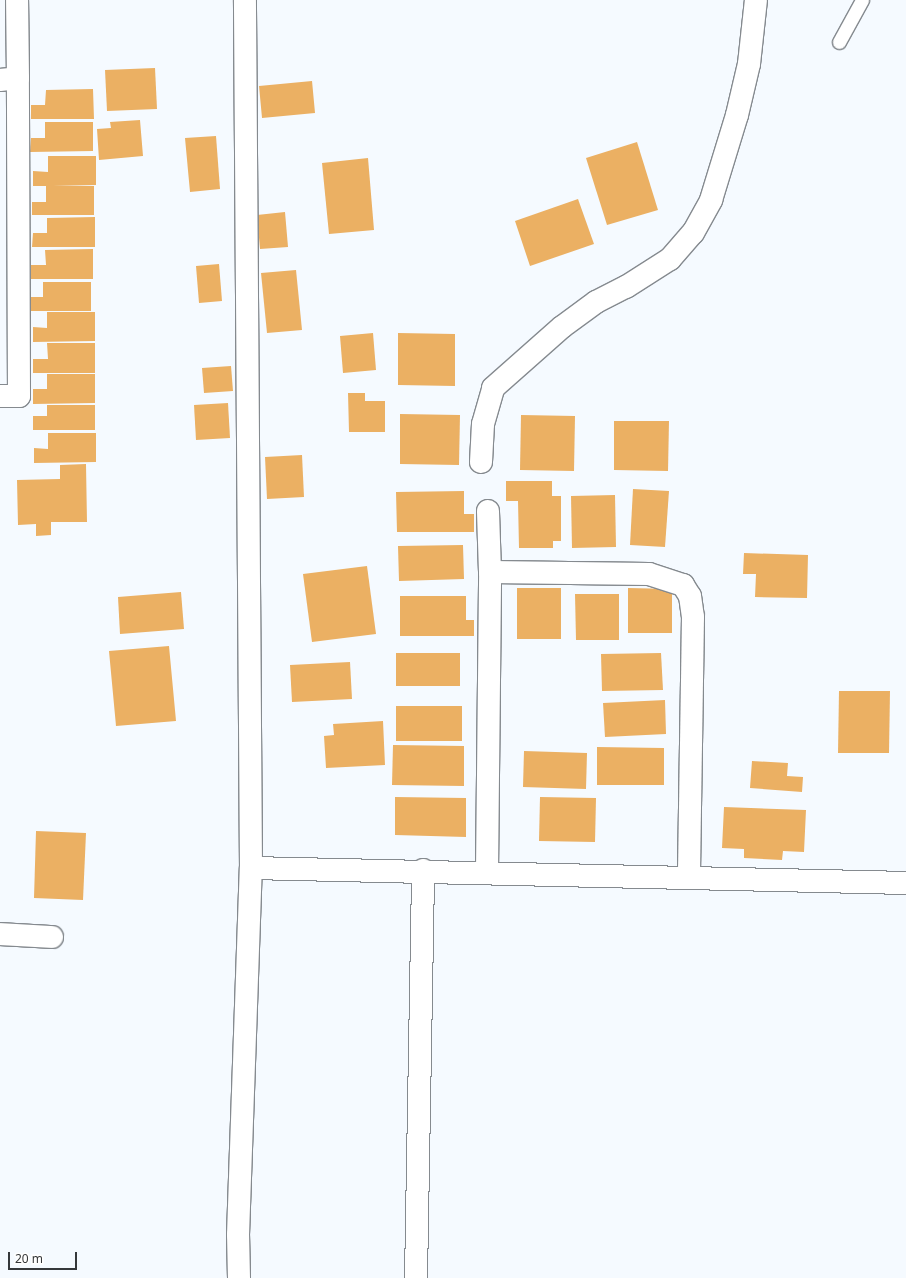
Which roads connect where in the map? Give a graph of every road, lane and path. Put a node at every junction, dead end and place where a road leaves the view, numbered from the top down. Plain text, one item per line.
1 (17, 0) edge
2 (245, 0) edge
3 (756, 0) edge
4 (862, 0) edge
5 (840, 42) dead end
6 (9, 79) edge
7 (8, 246) edge
8 (0, 396) edge
9 (481, 462) dead end
10 (488, 511) dead end
11 (490, 572) junction
12 (251, 868) junction
13 (423, 870) junction
14 (487, 871) junction
15 (689, 877) junction
16 (906, 883) edge
17 (0, 934) edge
18 (52, 937) dead end
19 (239, 1278) edge
20 (416, 1278) edge

1 - 6 street
2 - 12 street
3 - 9 street
4 - 5 lane
6 - 7 street
7 - 8 street
10 - 11 street
11 - 14 street
11 - 15 street
12 - 13 street
12 - 19 street
13 - 14 street
13 - 20 street
14 - 15 street
15 - 16 street
17 - 18 street

